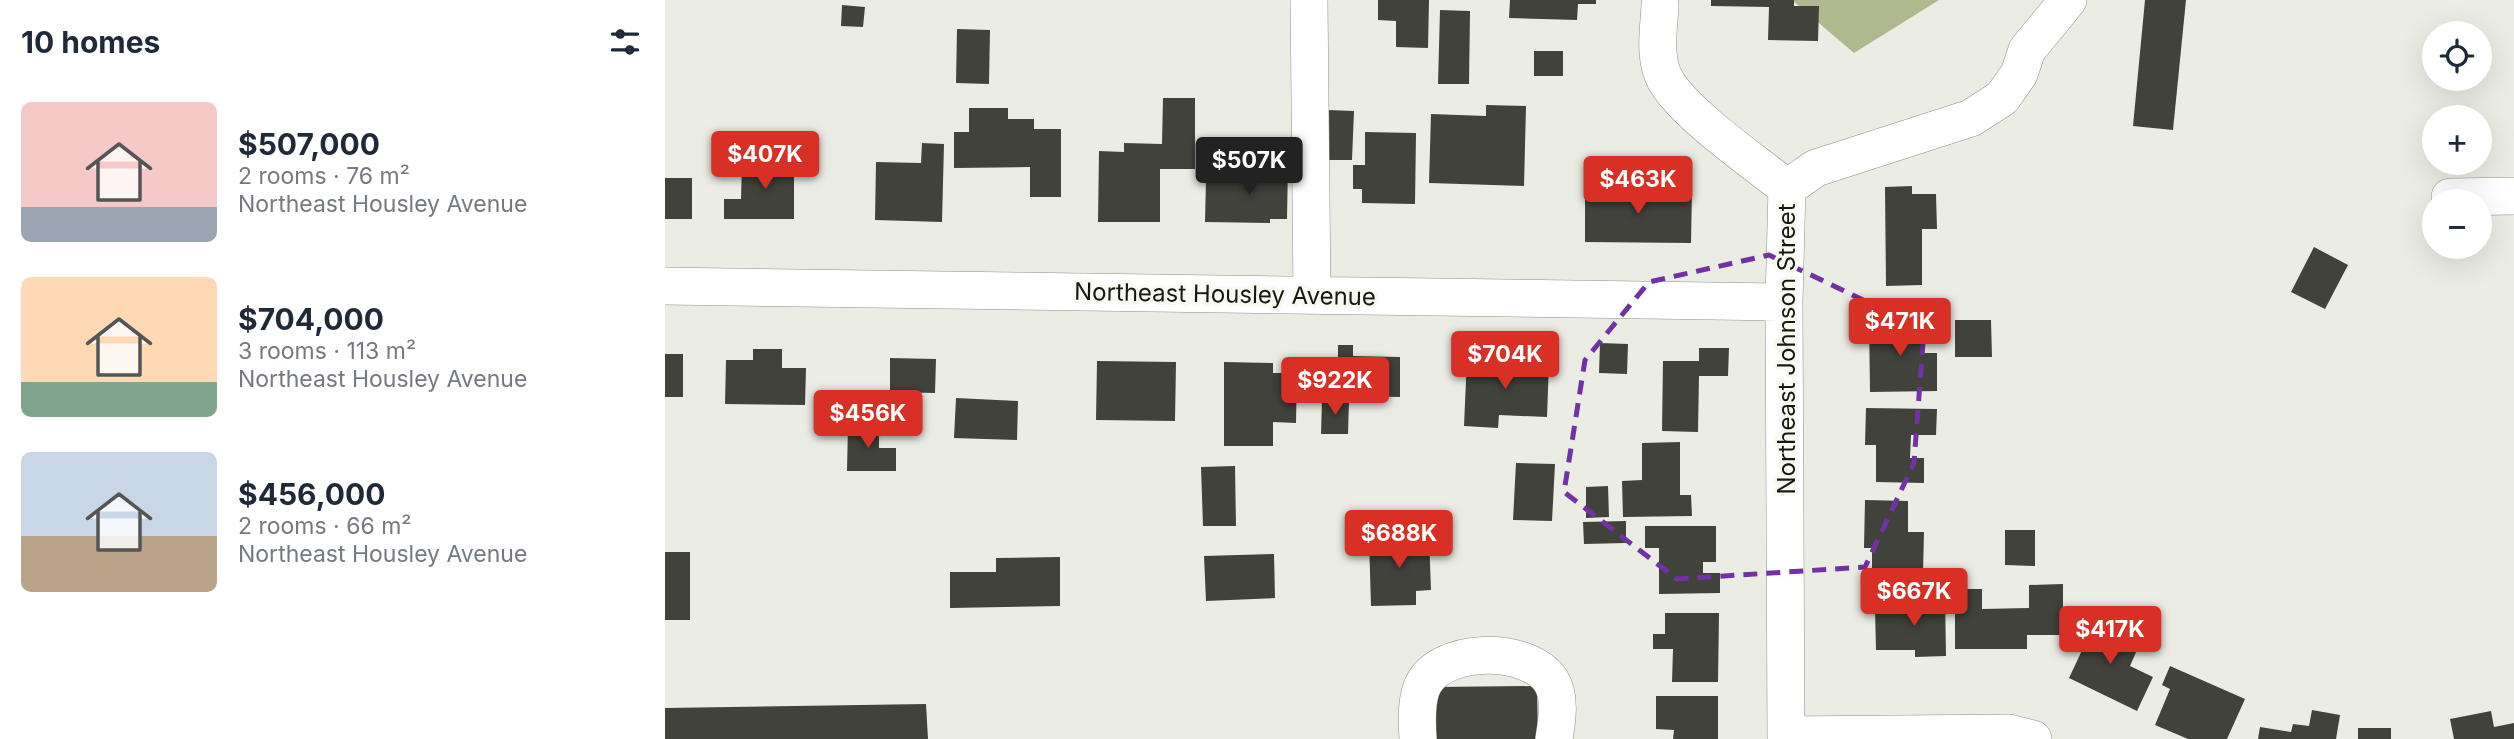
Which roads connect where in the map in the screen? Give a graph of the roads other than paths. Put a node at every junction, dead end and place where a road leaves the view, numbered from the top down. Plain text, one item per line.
1 (1309, 0) edge
2 (2068, 0) edge
3 (1660, 5) dead end
4 (1787, 188) junction
5 (2492, 196) edge
6 (2514, 196) edge
7 (665, 286) edge
8 (1311, 296) junction
9 (1784, 302) junction
10 (1786, 737) edge
11 (1418, 739) edge
12 (1554, 739) edge
13 (2033, 739) edge

1 - 8 street
2 - 4 street, Northeast Johnson Street
3 - 4 street
4 - 9 street, Northeast Johnson Street
5 - 6 street
7 - 8 street, Northeast Housley Avenue
8 - 9 street, Northeast Housley Avenue
9 - 10 street, Northeast Johnson Street
10 - 13 street
11 - 12 street

